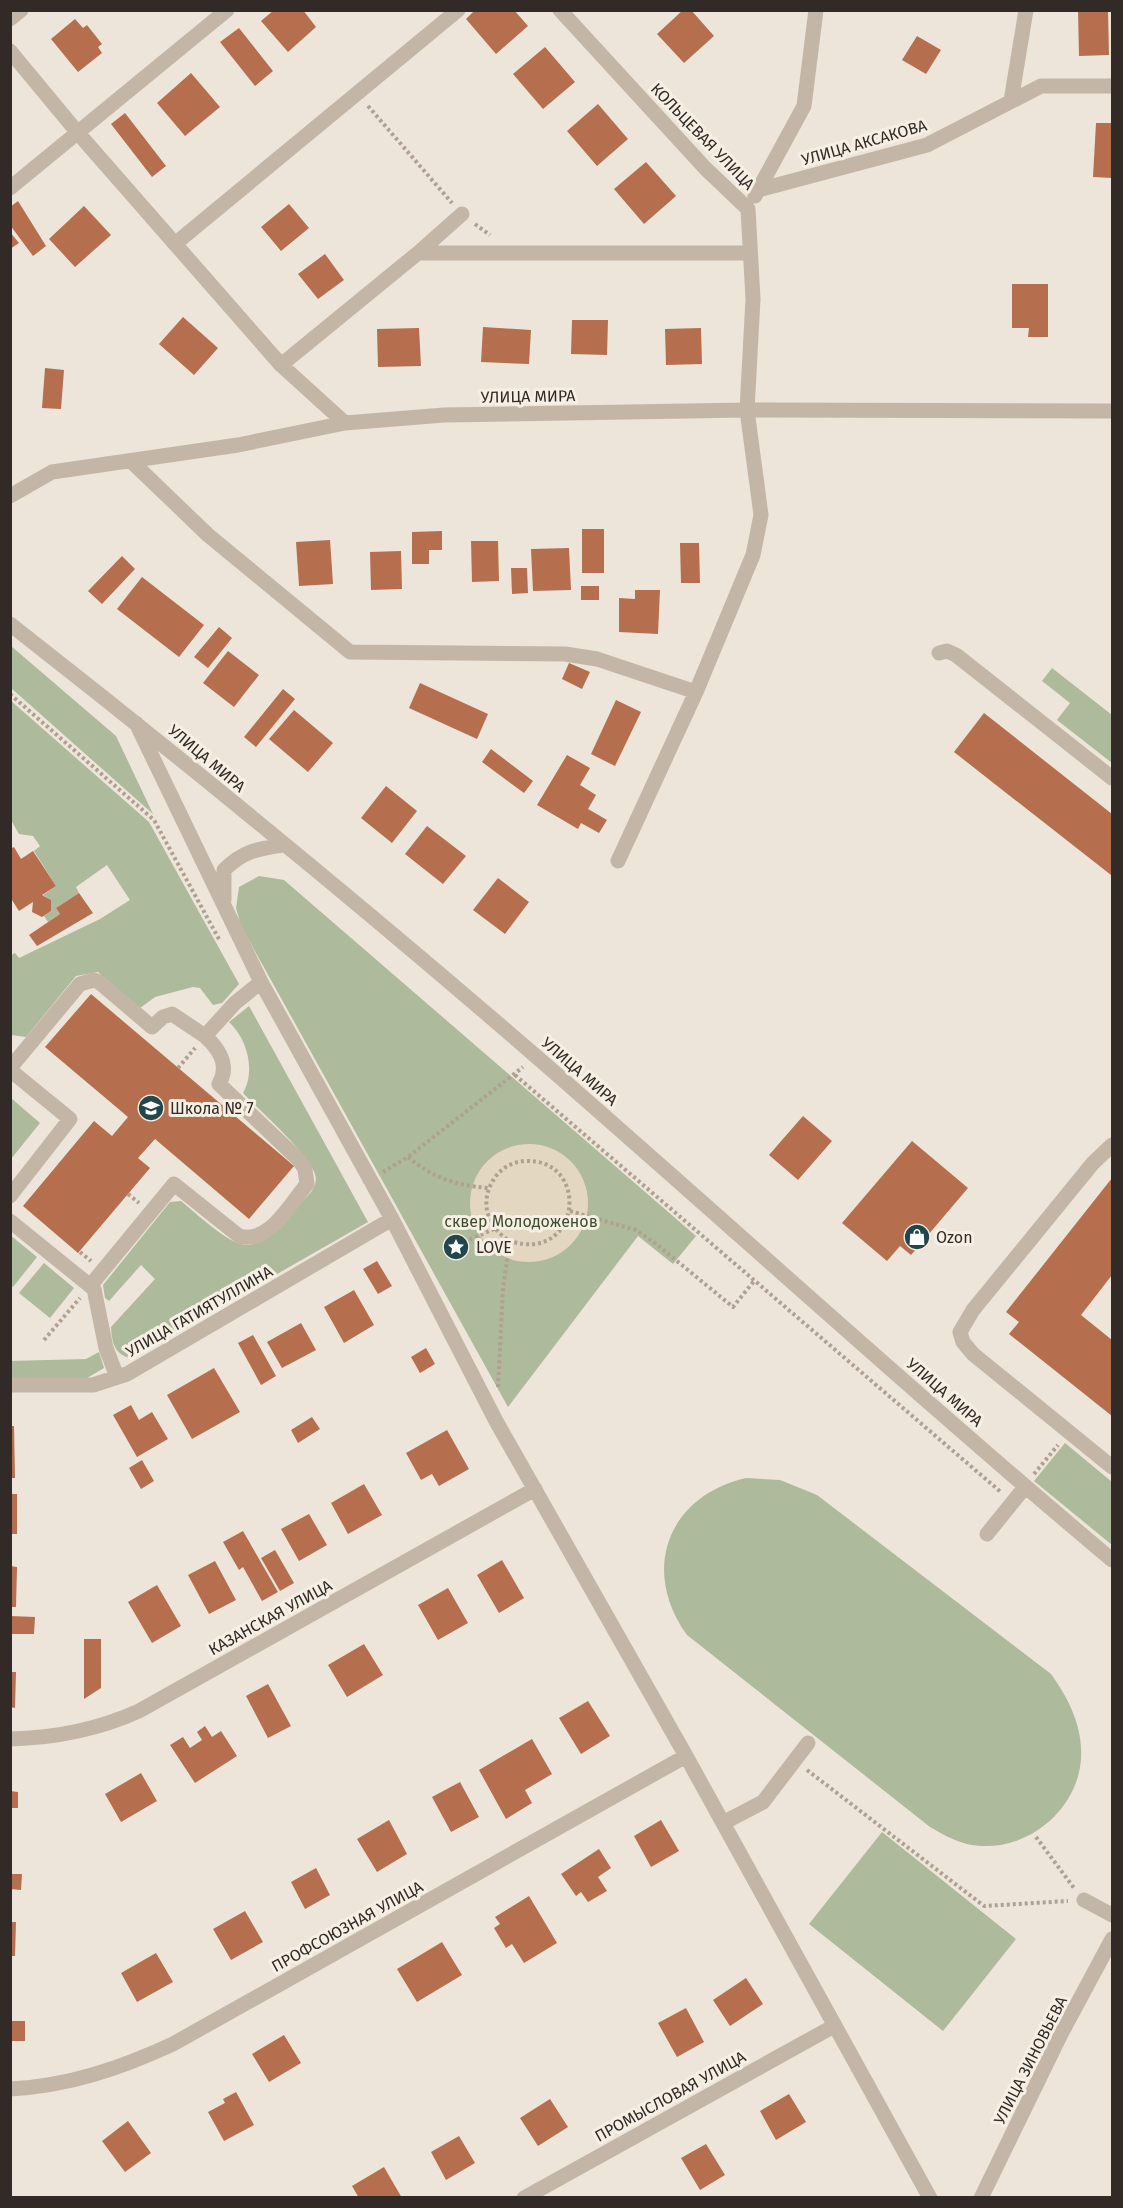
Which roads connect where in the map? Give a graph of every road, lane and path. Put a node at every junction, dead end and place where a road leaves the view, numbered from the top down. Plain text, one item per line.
1 (21, 10) edge
2 (227, 10) edge
3 (458, 10) edge
4 (560, 10) edge
5 (816, 10) edge
6 (1026, 10) edge
7 (10, 19) edge
8 (10, 51) edge
9 (1113, 86) edge
10 (358, 94) junction
11 (1011, 101) junction
12 (78, 133) junction
13 (10, 188) edge
14 (758, 190) junction
15 (748, 209) junction
16 (462, 214) junction
17 (176, 243) junction
18 (512, 252) junction
19 (418, 253) junction
20 (750, 253) junction
21 (281, 365) junction
22 (747, 410) junction
23 (1113, 411) edge
24 (345, 423) junction
25 (132, 462) junction
26 (10, 496) edge
27 (10, 624) edge
28 (939, 653) dead end
29 (696, 692) junction
30 (10, 694) edge
31 (136, 723) junction
32 (1113, 778) edge
33 (283, 845) junction
34 (618, 861) dead end
35 (225, 906) junction
36 (221, 942) dead end
37 (261, 982) junction
38 (205, 1036) junction
39 (536, 1056) junction
40 (178, 1068) dead end
41 (10, 1069) edge
42 (515, 1075) junction
43 (1113, 1145) edge
44 (408, 1158) junction
45 (369, 1181) junction
46 (488, 1188) junction
47 (10, 1196) edge
48 (570, 1211) junction
49 (392, 1220) junction
50 (10, 1221) edge
51 (494, 1229) junction
52 (510, 1241) junction
53 (465, 1242) dead end
54 (754, 1281) junction
55 (90, 1286) junction
56 (44, 1340) dead end
57 (117, 1377) junction
58 (10, 1385) edge
59 (498, 1389) dead end
60 (1068, 1431) junction
61 (1113, 1467) edge
62 (1025, 1486) junction
63 (535, 1489) junction
64 (1012, 1502) junction
65 (987, 1534) dead end
66 (1113, 1560) edge
67 (10, 1739) edge
68 (808, 1743) dead end
69 (686, 1756) junction
70 (795, 1761) junction
71 (723, 1823) junction
72 (1036, 1836) dead end
73 (1084, 1900) junction
74 (1113, 1915) edge
75 (1113, 1939) edge
76 (834, 2026) junction
77 (10, 2089) edge
78 (524, 2198) edge
79 (930, 2198) edge
80 (981, 2198) edge

1 - 7 street
2 - 12 street
3 - 10 street
4 - 15 street, КОЛЬЦЕВАЯ УЛИЦА
5 - 14 street, КОЛЬЦЕВАЯ УЛИЦА
6 - 11 street
8 - 12 street
9 - 11 street, УЛИЦА АКСАКОВА
10 - 16 path
10 - 17 street
11 - 14 street, УЛИЦА АКСАКОВА
12 - 13 street
12 - 17 street
14 - 15 street, КОЛЬЦЕВАЯ УЛИЦА
15 - 20 street
16 - 18 path
16 - 19 street
17 - 21 street
18 - 19 street
18 - 20 street
19 - 21 street
20 - 22 street
21 - 24 street
22 - 23 street
22 - 24 street, УЛИЦА МИРА
22 - 29 street
24 - 25 street, УЛИЦА МИРА
25 - 26 street, УЛИЦА МИРА
25 - 29 street
27 - 31 street, УЛИЦА МИРА
28 - 32 street
29 - 34 street
30 - 36 path
31 - 33 street, УЛИЦА МИРА
31 - 35 street
33 - 35 street
33 - 39 street, УЛИЦА МИРА
35 - 37 street
37 - 38 street
37 - 45 street
38 - 40 path
38 - 41 street
38 - 55 street
39 - 42 path
39 - 62 street, УЛИЦА МИРА
41 - 47 street
42 - 44 path
42 - 54 path
43 - 60 street
44 - 45 path
44 - 46 path
45 - 49 street
46 - 48 path
46 - 51 path
48 - 52 path
48 - 54 path
49 - 57 street, УЛИЦА ГАТИЯТУЛЛИНА
49 - 63 street
50 - 55 street
51 - 52 path
51 - 53 path
52 - 59 path
54 - 64 path
55 - 56 path
55 - 57 street
57 - 58 street, УЛИЦА ГАТИЯТУЛЛИНА
60 - 61 street
60 - 62 path
62 - 64 street
62 - 66 street, УЛИЦА МИРА
63 - 67 street, КАЗАНСКАЯ УЛИЦА
63 - 69 street
64 - 65 street
68 - 70 street
69 - 71 street
69 - 77 street, ПРОФСОЮЗНАЯ УЛИЦА
70 - 71 street
70 - 73 path
71 - 76 street
72 - 73 path
73 - 74 street
75 - 80 street, УЛИЦА ЗИНОВЬЕВА
76 - 78 street, ПРОМЫСЛОВАЯ УЛИЦА
76 - 79 street

